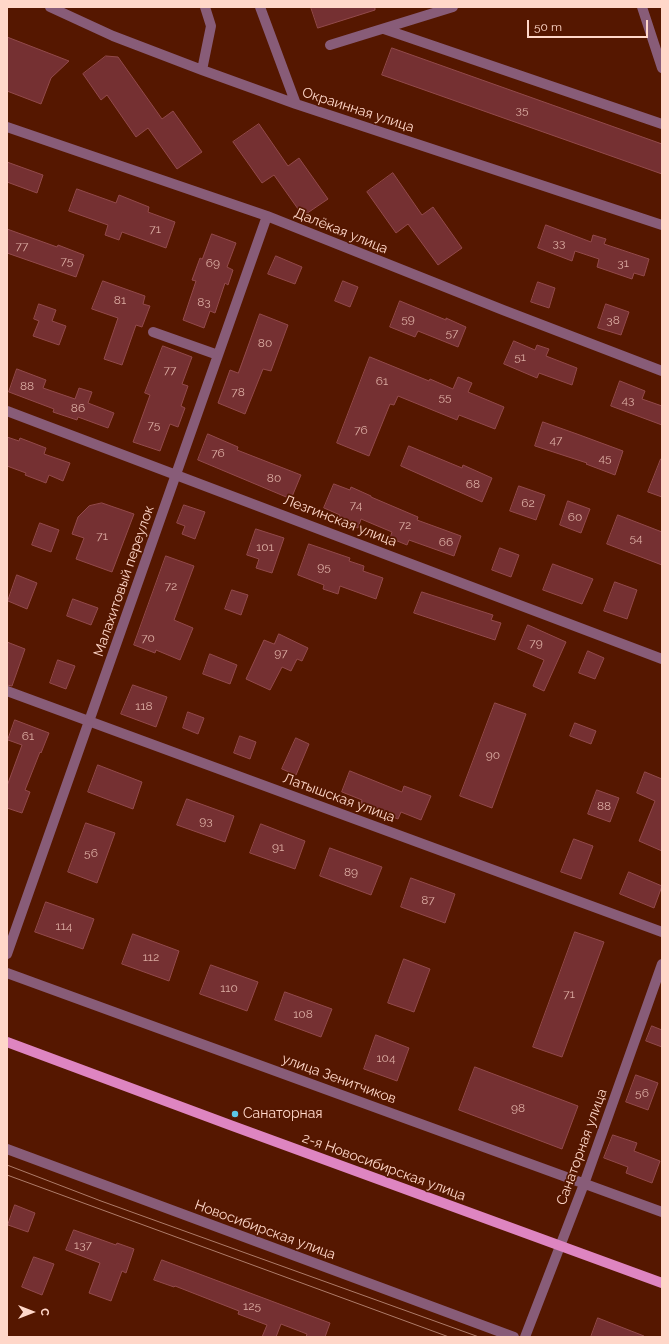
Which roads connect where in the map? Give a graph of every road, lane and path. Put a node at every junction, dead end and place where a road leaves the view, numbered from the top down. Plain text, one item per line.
1 (50, 7) edge
2 (205, 7) edge
3 (260, 7) edge
4 (453, 7) edge
5 (642, 7) edge
6 (384, 29) junction
7 (330, 45) dead end
8 (662, 68) edge
9 (202, 70) junction
10 (296, 104) junction
11 (662, 124) edge
12 (7, 127) edge
13 (267, 216) junction
14 (662, 225) edge
15 (153, 332) dead end
16 (218, 355) junction
17 (662, 371) edge
18 (7, 411) edge
19 (177, 474) junction
20 (662, 659) edge
21 (7, 691) edge
22 (90, 721) junction
23 (662, 932) edge
24 (7, 954) edge
25 (662, 964) edge
26 (7, 973) edge
27 (7, 1042) edge
28 (7, 1150) edge
29 (584, 1184) junction
30 (662, 1212) edge
31 (561, 1246) junction
32 (662, 1283) edge
33 (514, 1337) edge
34 (525, 1337) edge

1 - 9 street, Окраинная улица
2 - 9 street
3 - 10 street
4 - 6 street
5 - 8 street
6 - 7 street
6 - 11 street
9 - 10 street, Окраинная улица
10 - 14 street, Окраинная улица
12 - 13 street, Далёкая улица
13 - 16 street, Малахитовый переулок
13 - 17 street, Далёкая улица
15 - 16 street
16 - 19 street, Малахитовый переулок
18 - 19 street, Лезгинская улица
19 - 20 street, Лезгинская улица
19 - 22 street, Малахитовый переулок
21 - 22 street, Латышская улица
22 - 23 street, Латышская улица
22 - 24 street, Малахитовый переулок
25 - 29 street, Санаторная улица
26 - 29 street, улица Зенитчиков
27 - 31 main road, 2-я Новосибирская улица
28 - 33 street, Новосибирская улица
29 - 30 street, улица Зенитчиков
29 - 31 street, Санаторная улица
31 - 32 main road, 2-я Новосибирская улица
31 - 34 street, Санаторная улица

